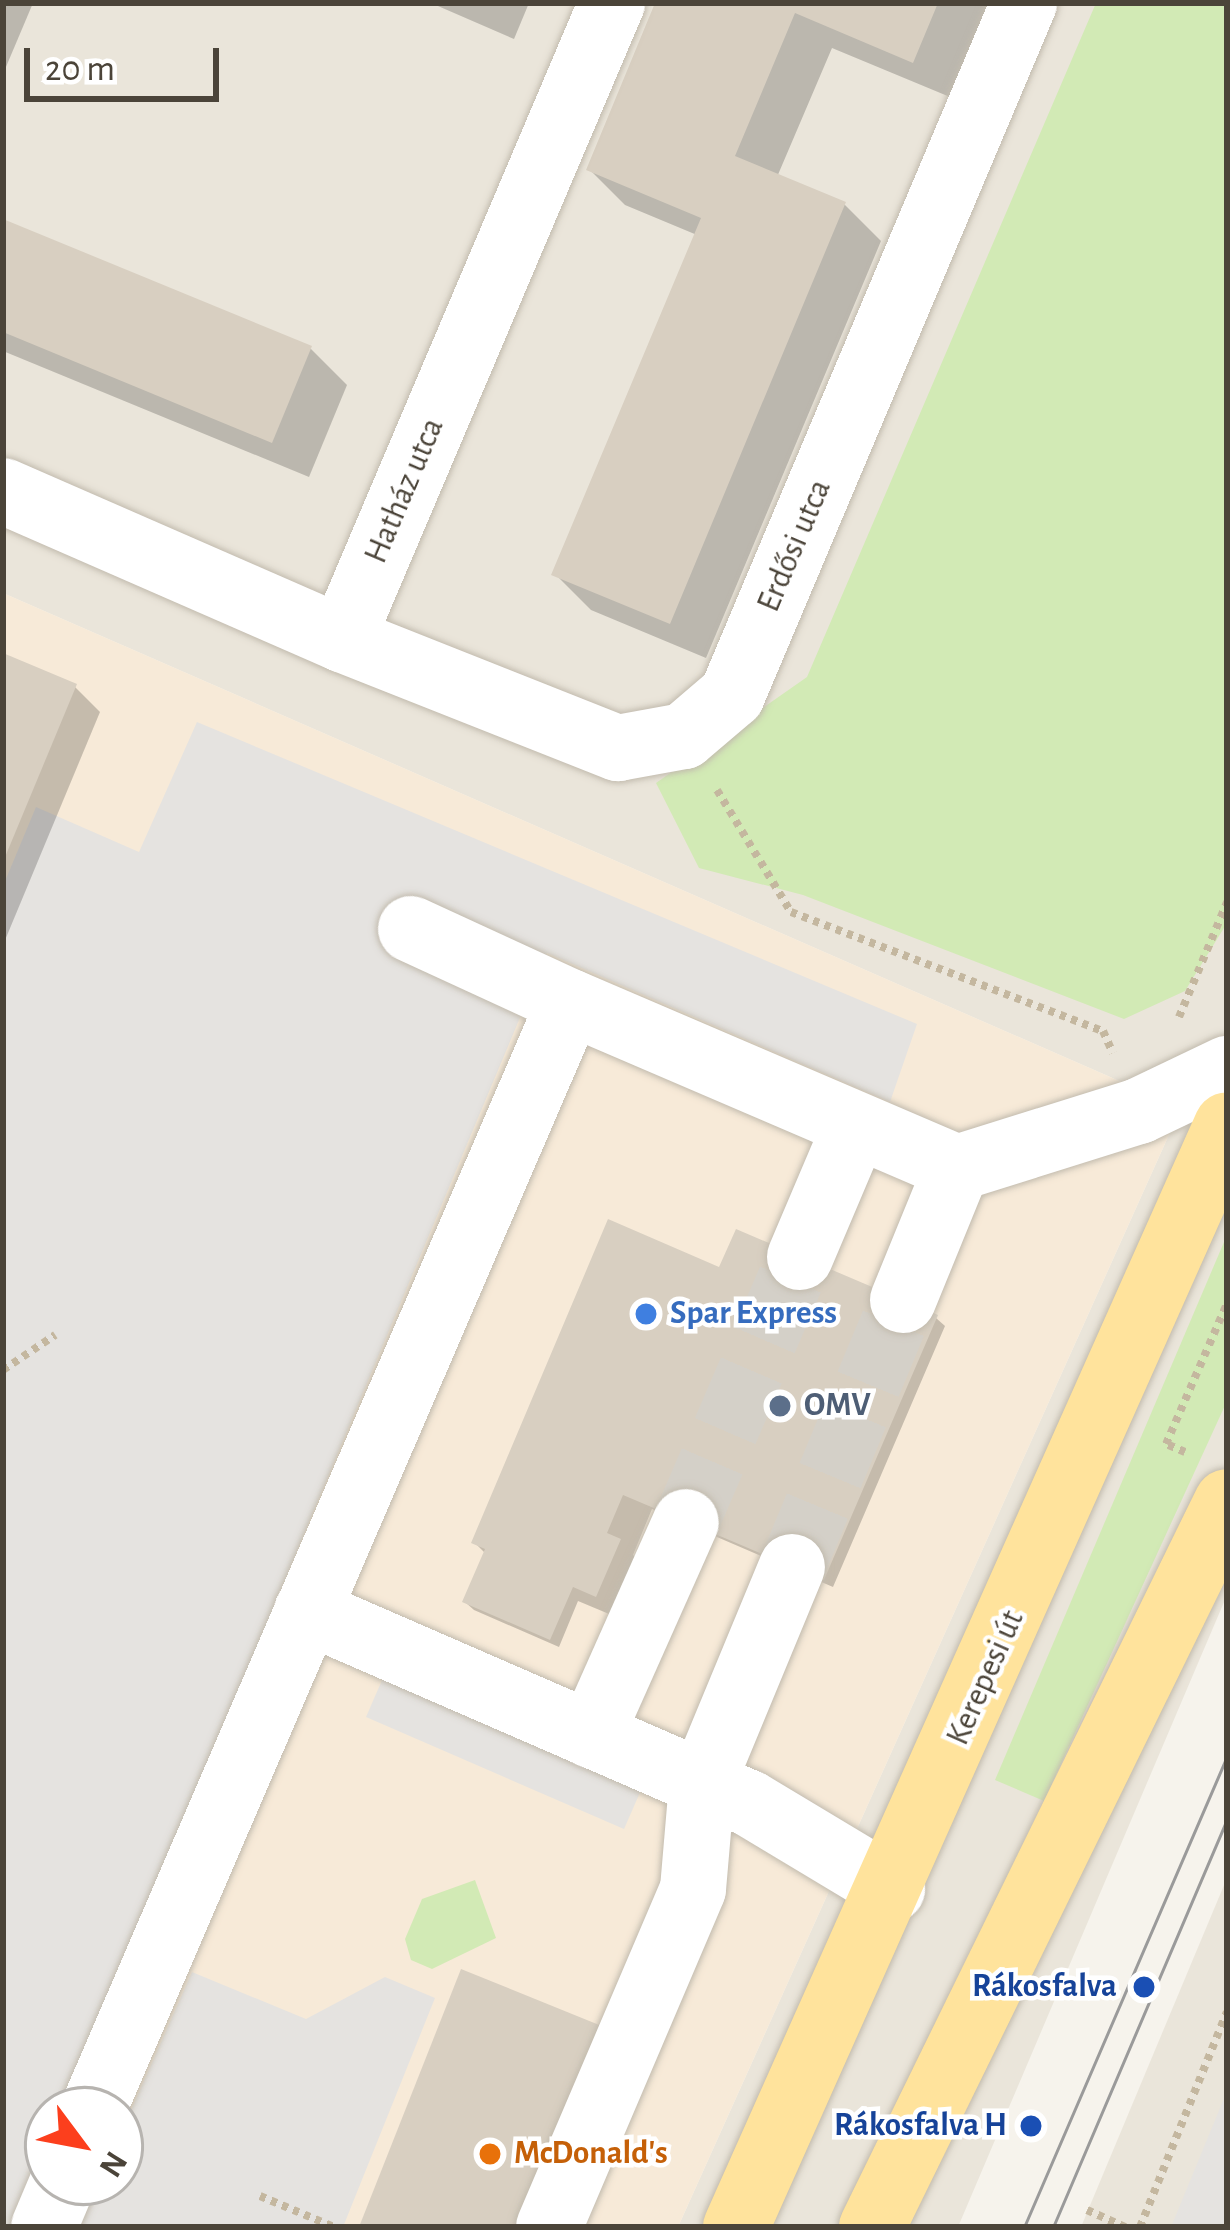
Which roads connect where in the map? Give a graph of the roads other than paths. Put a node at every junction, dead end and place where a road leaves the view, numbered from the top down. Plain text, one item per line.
1 (611, 3) edge
2 (1024, 3) edge
3 (3, 490) edge
4 (342, 639) junction
5 (410, 928) dead end
6 (569, 1002) junction
7 (1227, 1069) edge
8 (856, 1125) junction
9 (1227, 1125) edge
10 (957, 1168) junction
11 (800, 1256) tunnel mouth
12 (903, 1300) tunnel mouth
13 (1217, 1482) edge
14 (686, 1522) tunnel mouth
15 (792, 1567) tunnel mouth
16 (308, 1611) junction
17 (591, 1735) junction
18 (702, 1784) junction
19 (892, 1889) junction
20 (103, 2086) edge
21 (549, 2227) edge
22 (736, 2227) edge
23 (872, 2227) edge

1 - 4 street, Hatház utca
2 - 4 street, Erdősi utca
3 - 4 street
5 - 6 street
6 - 8 street
6 - 16 street
7 - 10 street
8 - 10 street
8 - 11 street
9 - 19 main road, Kerepesi út
10 - 12 street
13 - 23 main road
14 - 17 street
15 - 18 street
16 - 17 street
16 - 20 street
17 - 18 street
18 - 19 street
18 - 21 street
19 - 22 main road, Kerepesi út

